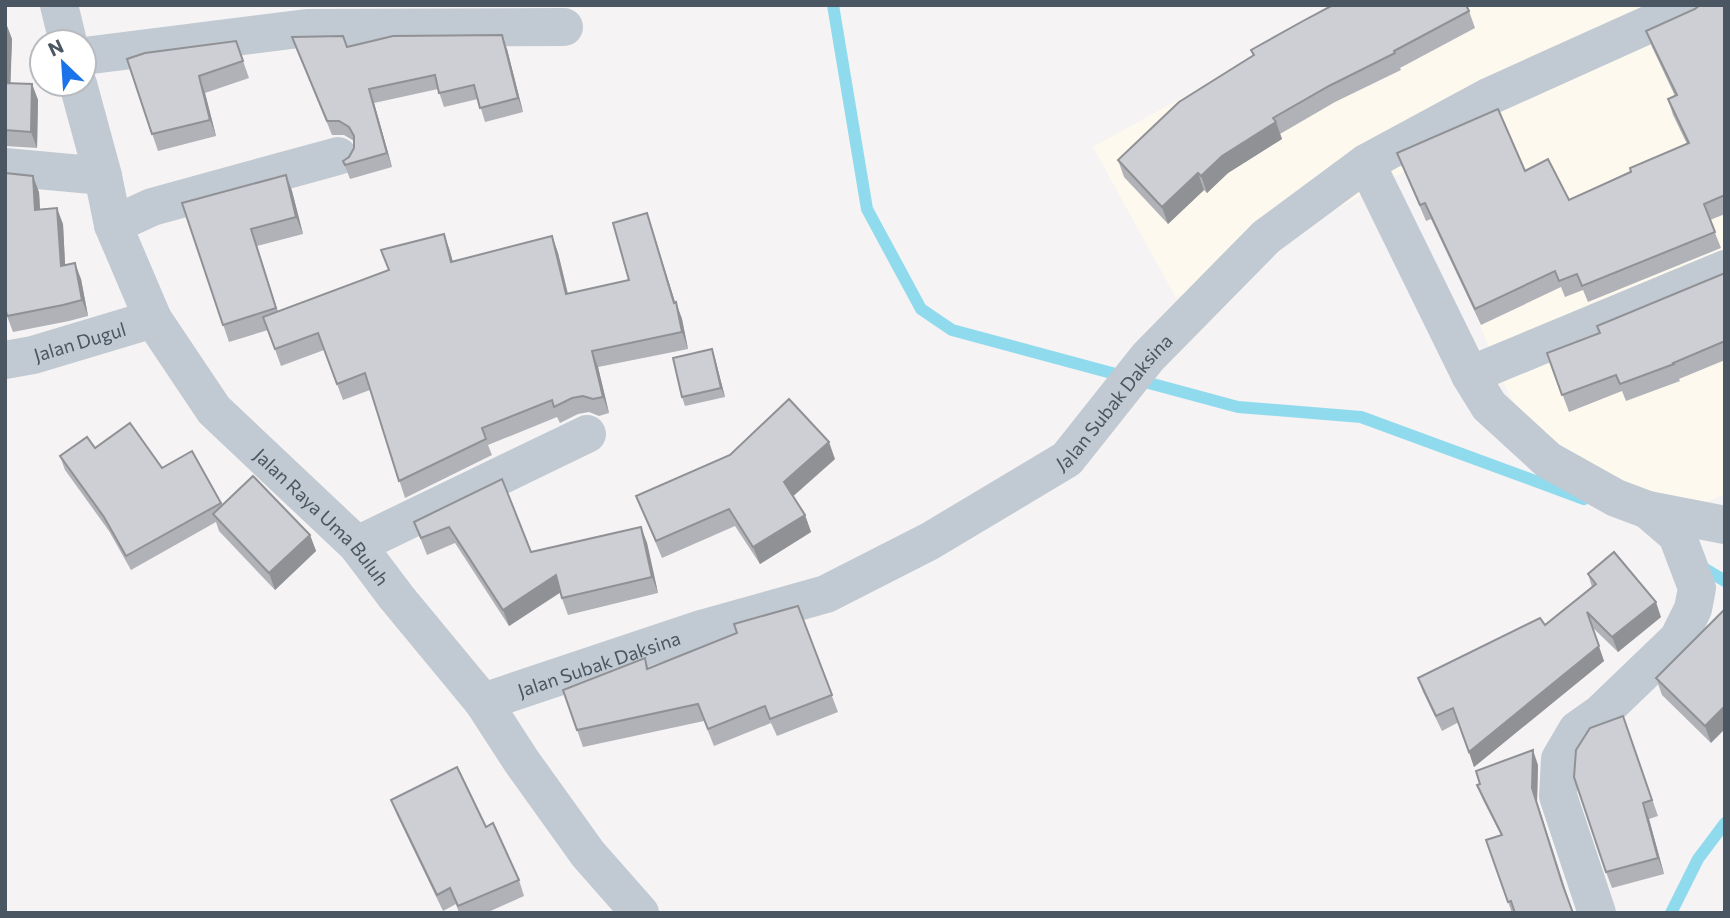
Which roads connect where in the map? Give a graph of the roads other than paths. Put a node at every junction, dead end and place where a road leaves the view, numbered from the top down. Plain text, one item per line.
1 (59, 5) edge
2 (1692, 5) edge
3 (564, 27) dead end
4 (65, 28) edge
5 (98, 55) edge
6 (82, 98) edge
7 (338, 156) dead end
8 (1366, 163) junction
9 (5, 167) edge
10 (103, 176) junction
11 (113, 225) junction
12 (1725, 269) edge
13 (153, 319) junction
14 (5, 360) edge
15 (1470, 375) junction
16 (587, 434) dead end
17 (1648, 510) junction
18 (1725, 525) edge
19 (357, 545) junction
20 (483, 702) junction
21 (640, 913) edge
22 (1597, 913) edge

1 - 4 street
2 - 8 street, Jalan Subak Daksina
3 - 5 street
6 - 10 street, Jalan Raya Uma Buluh
7 - 11 street
8 - 15 street
8 - 20 street, Jalan Subak Daksina
9 - 10 street
10 - 11 street, Jalan Raya Uma Buluh
11 - 13 street, Jalan Raya Uma Buluh
12 - 15 street
13 - 14 street, Jalan Dugul
13 - 19 street, Jalan Raya Uma Buluh
15 - 17 street
16 - 19 street
17 - 18 street
17 - 22 street
19 - 20 street, Jalan Raya Uma Buluh
20 - 21 street, Jalan Raya Uma Buluh

